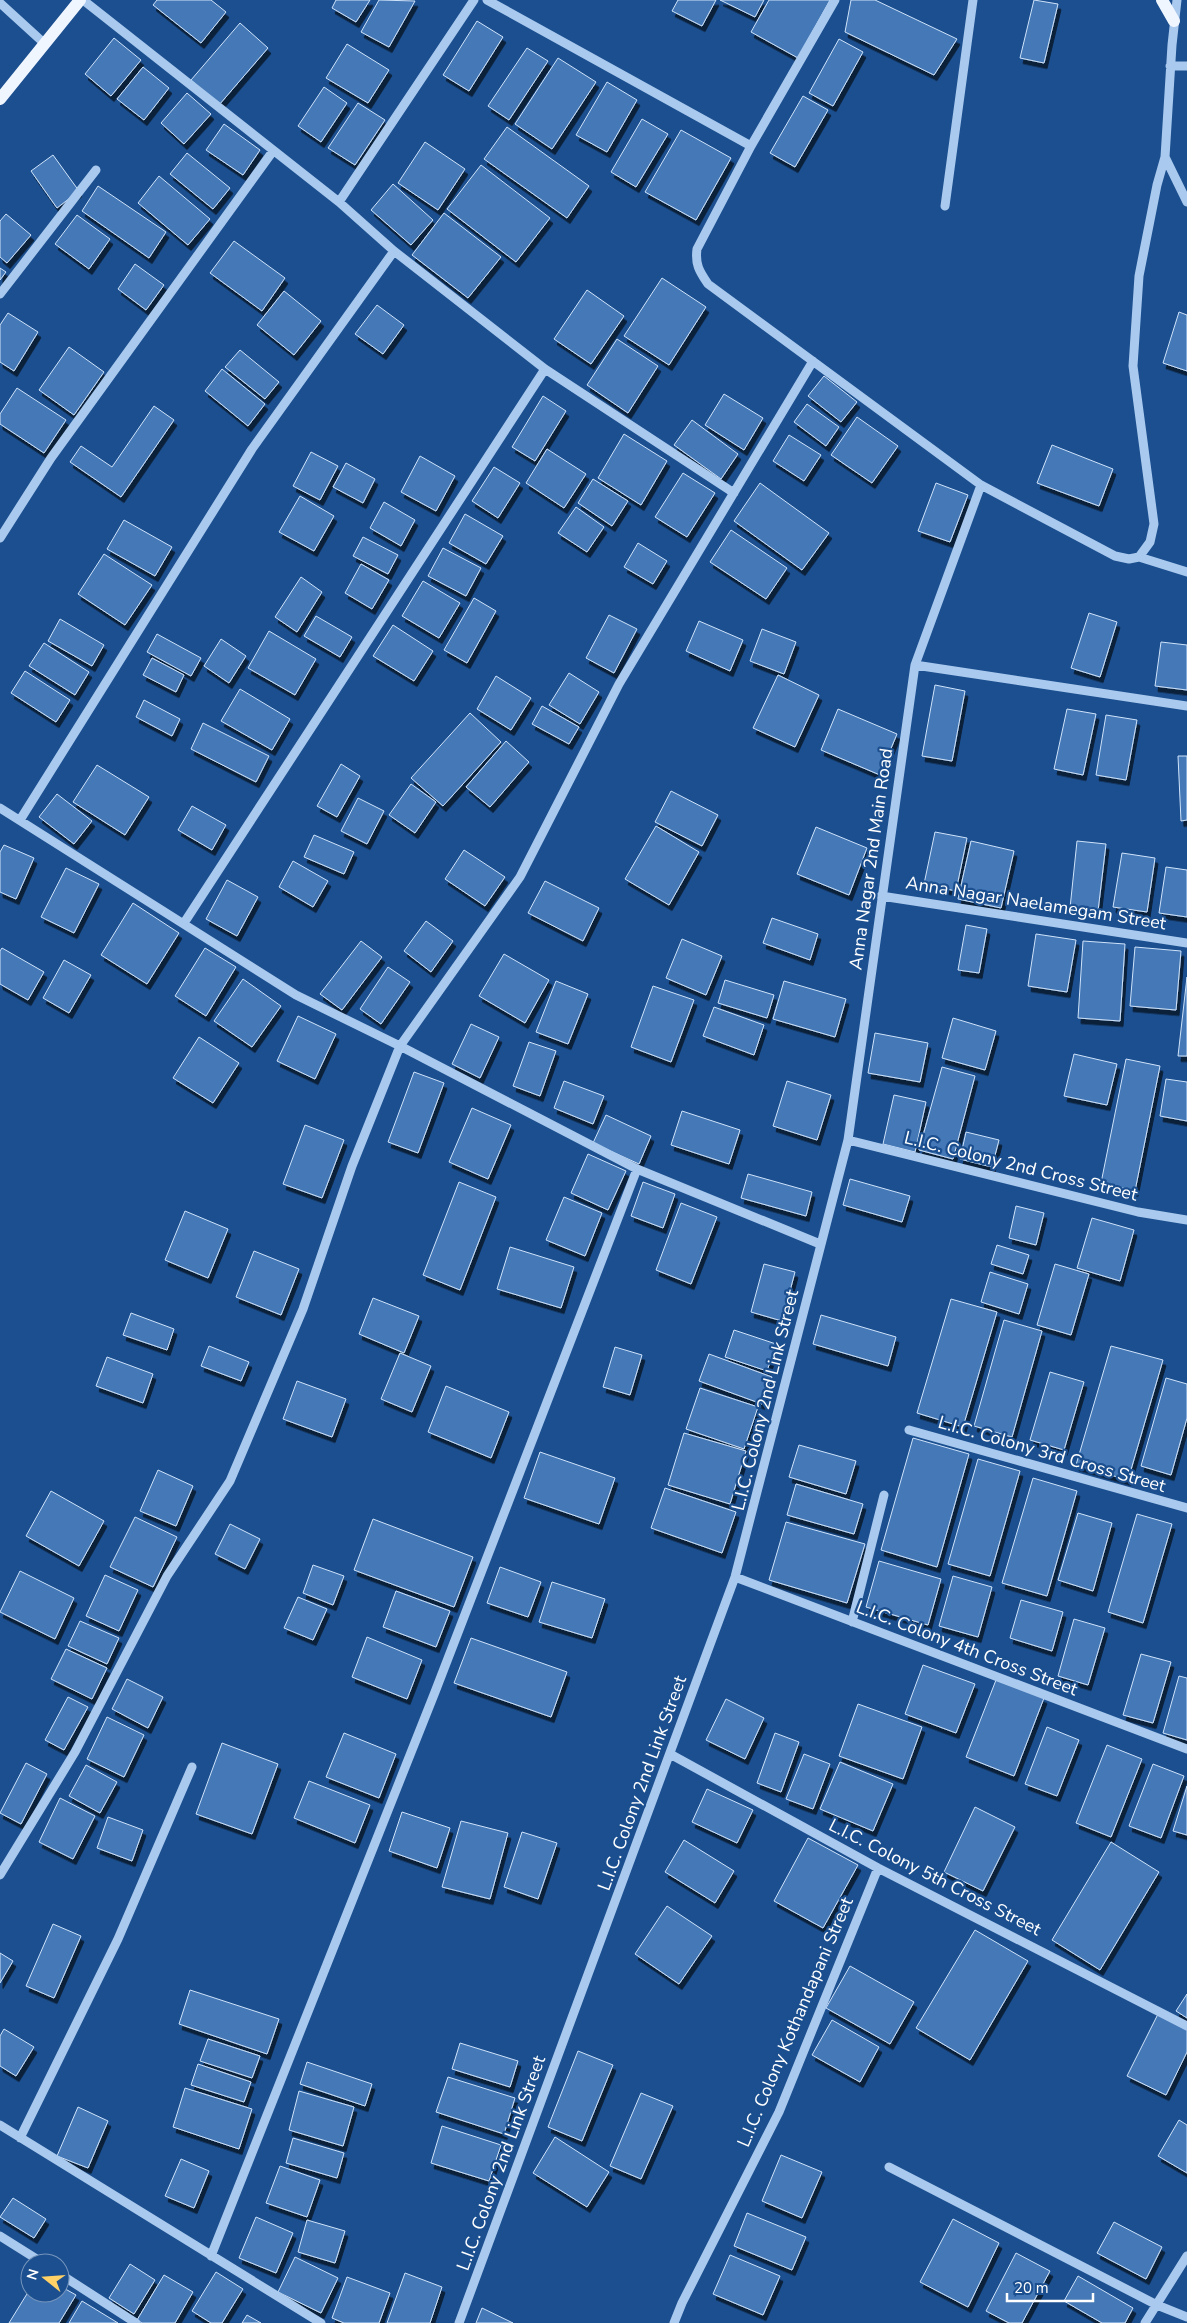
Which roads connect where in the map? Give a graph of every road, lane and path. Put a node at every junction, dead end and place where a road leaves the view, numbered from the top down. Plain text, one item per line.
1 (82, 0) edge
2 (474, 0) edge
3 (487, 0) edge
4 (835, 0) edge
5 (973, 0) edge
6 (1162, 0) edge
7 (1177, 0) edge
8 (0, 3) edge
9 (1174, 21) junction
10 (45, 44) junction
11 (1170, 66) junction
12 (1187, 66) edge
13 (0, 99) edge
14 (751, 146) junction
15 (273, 151) junction
16 (1165, 156) junction
17 (96, 170) dead end
18 (339, 202) junction
19 (1187, 202) edge
20 (945, 206) dead end
21 (394, 251) junction
22 (0, 294) edge
23 (812, 361) junction
24 (545, 369) junction
25 (981, 485) junction
26 (734, 493) junction
27 (0, 538) edge
28 (1139, 556) junction
29 (1187, 572) edge
30 (915, 665) junction
31 (1187, 706) edge
32 (0, 808) edge
33 (20, 820) junction
34 (881, 896) junction
35 (184, 923) junction
36 (1187, 943) edge
37 (400, 1046) junction
38 (848, 1140) junction
39 (637, 1169) junction
40 (1187, 1220) edge
41 (820, 1244) junction
42 (909, 1430) dead end
43 (884, 1495) dead end
44 (1187, 1508) edge
45 (735, 1577) junction
46 (852, 1622) junction
47 (1187, 1749) edge
48 (670, 1754) junction
49 (192, 1767) dead end
50 (878, 1868) junction
51 (1, 1871) edge
52 (1187, 2026) edge
53 (0, 2125) edge
54 (20, 2138) junction
55 (889, 2167) dead end
56 (0, 2236) edge
57 (26, 2253) edge
58 (211, 2256) junction
59 (1187, 2256) edge
60 (70, 2280) edge
61 (1157, 2305) junction
62 (1187, 2317) edge
63 (136, 2323) edge
64 (321, 2323) edge
65 (459, 2323) edge
66 (674, 2323) edge
67 (1145, 2323) edge

1 - 10 main road
1 - 15 street
2 - 18 street
3 - 14 street
4 - 14 street
5 - 20 street
6 - 9 main road
7 - 9 street
8 - 10 street
9 - 11 street
10 - 13 main road
11 - 12 street
11 - 16 street
14 - 23 street
15 - 18 street
15 - 27 street
16 - 19 street
16 - 28 street
17 - 22 street
18 - 21 street
21 - 24 street
21 - 33 street
23 - 25 street
23 - 26 street
24 - 26 street
24 - 35 street
25 - 28 street
25 - 30 street, Anna Nagar 2nd Main Road
26 - 37 street
28 - 29 street
30 - 31 street
30 - 34 street, Anna Nagar 2nd Main Road
32 - 33 street
33 - 35 street
34 - 36 street, Anna Nagar Naelamegam Street
34 - 38 street, Anna Nagar 2nd Main Road
35 - 37 street
37 - 39 street
37 - 51 street
38 - 40 street, L.I.C. Colony 2nd Cross Street
38 - 41 street, Anna Nagar 2nd Main Road
39 - 41 street
39 - 58 street
41 - 45 street, L.I.C. Colony 2nd Link Street
42 - 44 street, L.I.C. Colony 3rd Cross Street
43 - 46 street
45 - 46 street, L.I.C. Colony 4th Cross Street
45 - 48 street, L.I.C. Colony 2nd Link Street
46 - 47 street, L.I.C. Colony 4th Cross Street
48 - 50 street, L.I.C. Colony 5th Cross Street
48 - 65 street, L.I.C. Colony 2nd Link Street
49 - 54 street
50 - 52 street, L.I.C. Colony 5th Cross Street
50 - 66 street, L.I.C. Colony Kothandapani Street
53 - 54 street
54 - 58 street
55 - 61 street
56 - 57 street
58 - 64 street
59 - 61 street
60 - 63 street
61 - 62 street
61 - 67 street

